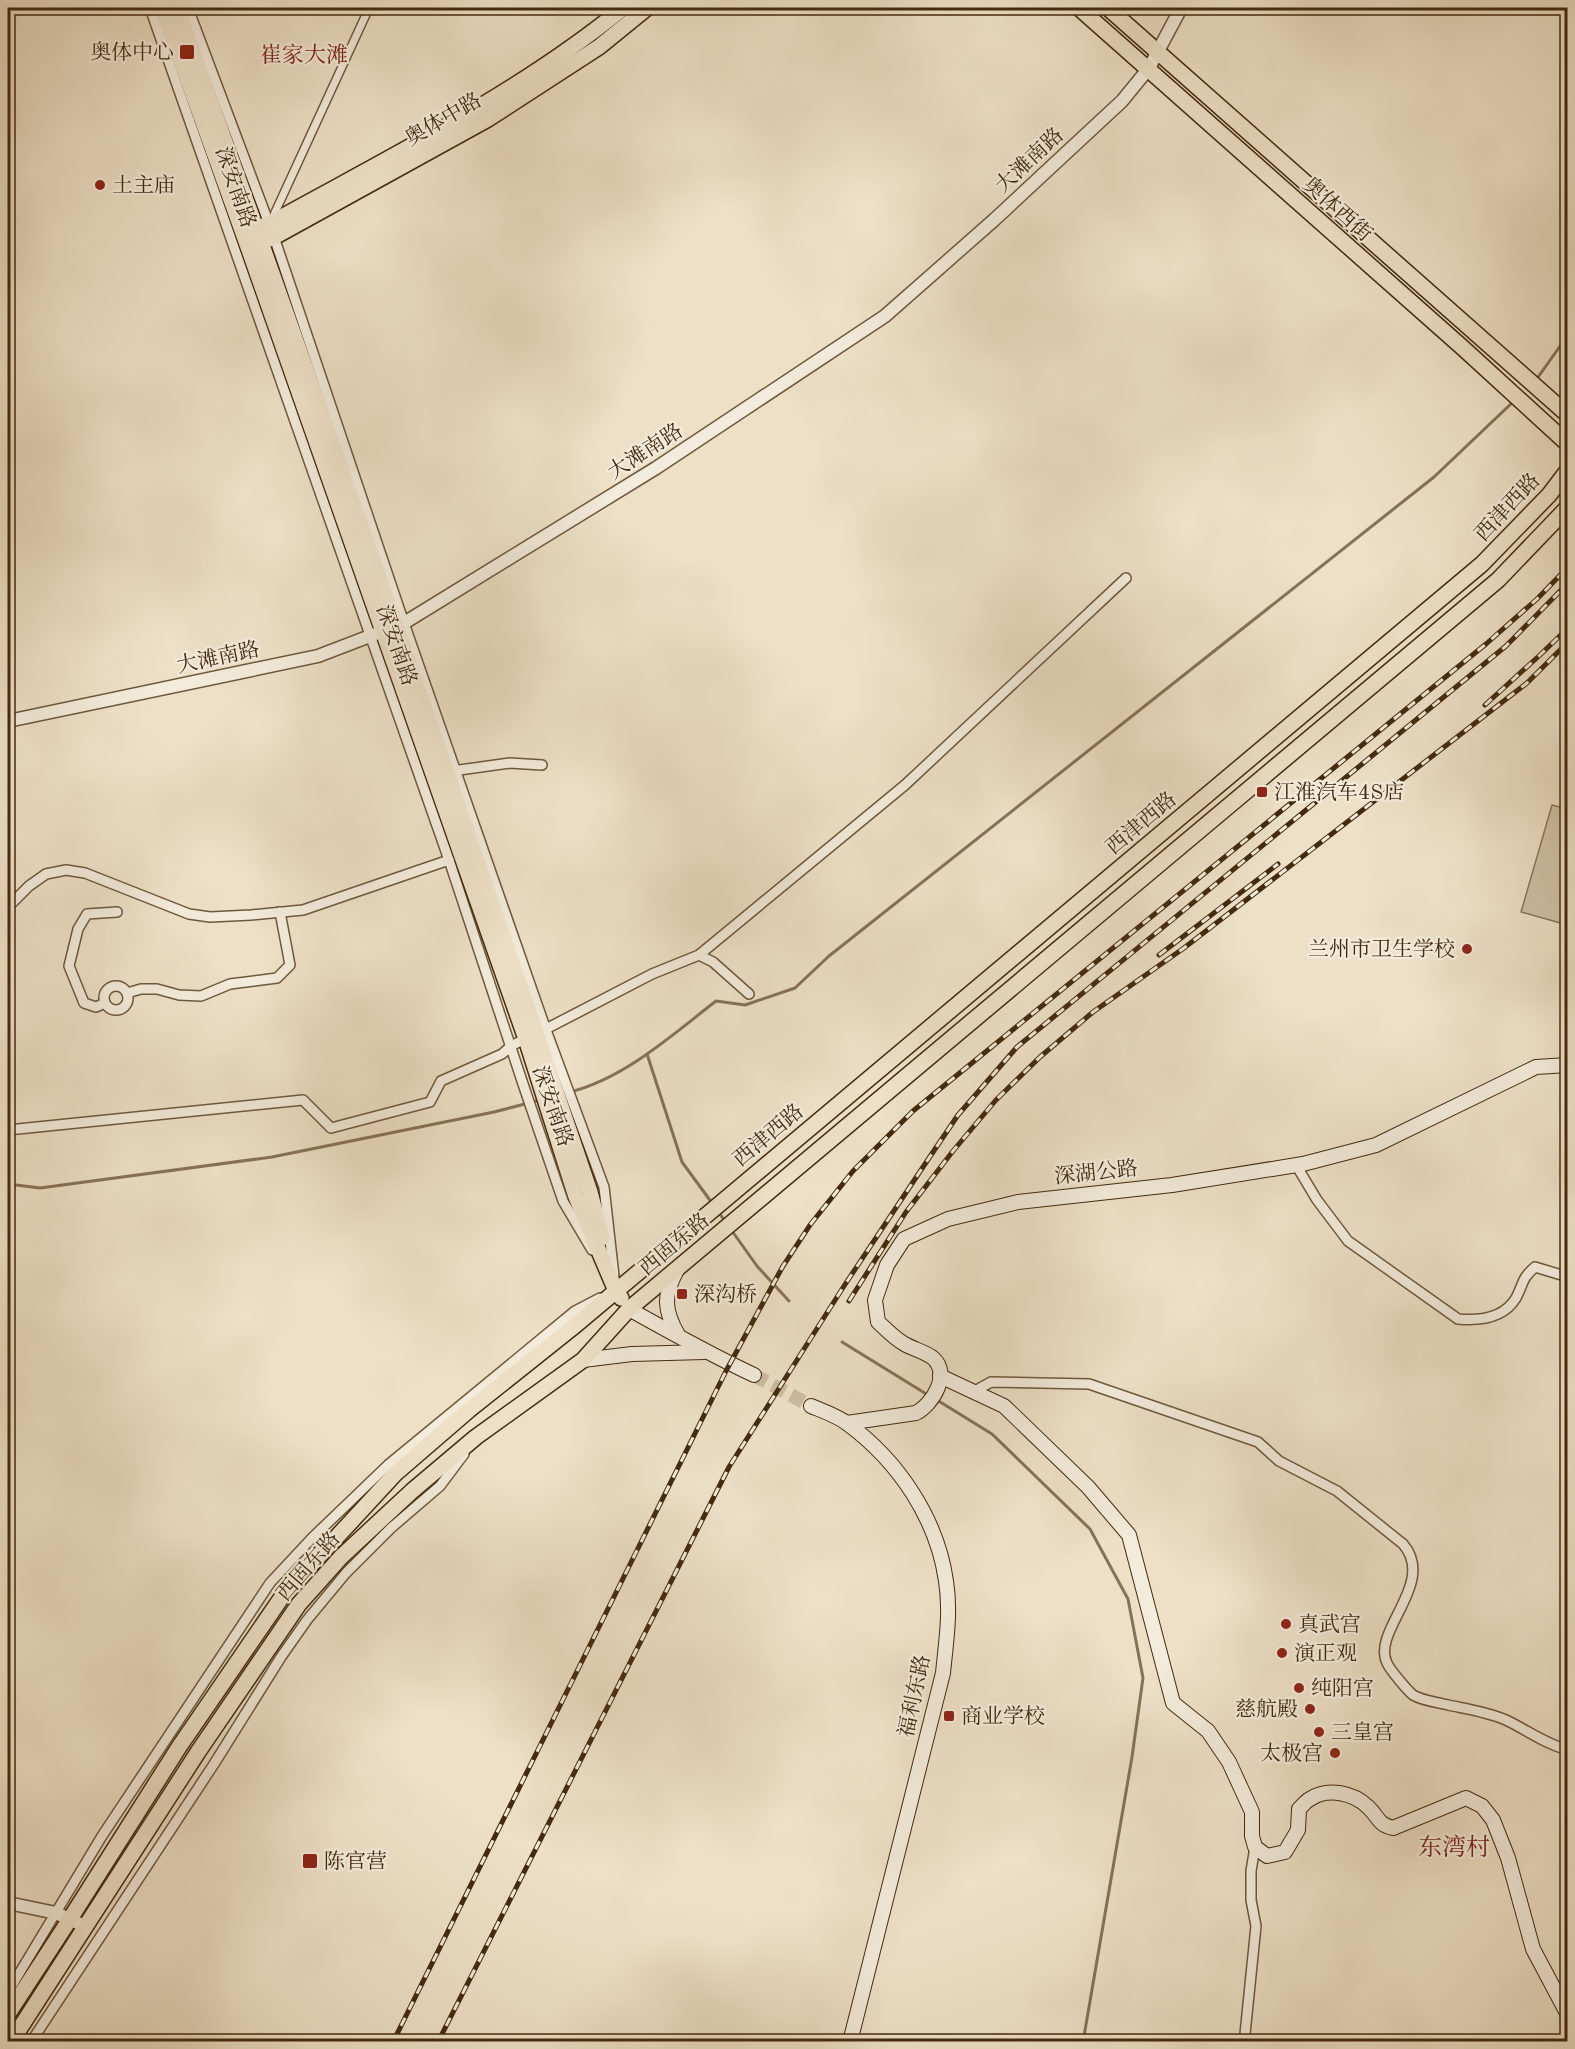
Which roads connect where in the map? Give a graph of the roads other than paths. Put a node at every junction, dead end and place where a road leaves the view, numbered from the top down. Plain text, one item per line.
1 (150, 8) edge
2 (162, 8) edge
3 (177, 8) edge
4 (188, 8) edge
5 (369, 8) edge
6 (647, 8) edge
7 (1079, 8) edge
8 (1108, 8) edge
9 (1181, 8) edge
10 (622, 15) edge
11 (1158, 51) junction
12 (1149, 68) junction
13 (258, 235) junction
14 (1564, 411) edge
15 (1568, 444) edge
16 (1568, 470) edge
17 (1568, 507) edge
18 (1126, 578) dead end
19 (388, 629) junction
20 (8, 720) edge
21 (542, 765) dead end
22 (451, 771) junction
23 (449, 860) junction
24 (8, 907) edge
25 (117, 912) dead end
26 (280, 912) junction
27 (699, 955) junction
28 (128, 993) junction
29 (748, 994) dead end
30 (105, 1003) junction
31 (536, 1034) junction
32 (511, 1046) junction
33 (1568, 1065) edge
34 (8, 1130) edge
35 (1296, 1166) junction
36 (583, 1194) junction
37 (729, 1195) joint
38 (743, 1214) joint
39 (677, 1270) junction
40 (1568, 1277) edge
41 (616, 1291) junction
42 (629, 1309) junction
43 (678, 1335) junction
44 (704, 1352) junction
45 (583, 1359) junction
46 (754, 1375) tunnel mouth
47 (940, 1376) junction
48 (973, 1392) junction
49 (811, 1406) tunnel mouth
50 (847, 1423) junction
51 (476, 1437) junction
52 (1568, 1750) edge
53 (1255, 1847) junction
54 (8, 1903) edge
55 (63, 1916) junction
56 (86, 1928) junction
57 (100, 1936) junction
58 (8, 1992) edge
59 (8, 2014) edge
60 (1568, 2015) edge
61 (11, 2042) edge
62 (31, 2042) edge
63 (850, 2042) edge
64 (1247, 2042) edge

1 - 19 street, 深安南路
2 - 13 main road, 深安南路
3 - 13 main road, 深安南路
4 - 13 street, 深安南路
5 - 13 street
6 - 10 main road, 奥体中路
7 - 12 main road, 奥体西街
8 - 11 main road, 奥体西街
9 - 11 street, 大滩南路
10 - 13 main road, 奥体中路
11 - 12 street, 大滩南路
11 - 14 main road, 奥体西街
12 - 15 main road, 奥体西街
12 - 19 street, 大滩南路
13 - 19 main road, 深安南路
16 - 37 main road, 西津西路
17 - 38 main road, 西津西路
18 - 27 street
19 - 20 street, 大滩南路
19 - 22 main road, 深安南路
19 - 23 street, 深安南路
19 - 31 main road, 深安南路
21 - 22 street
22 - 31 main road, 深安南路
23 - 26 street
23 - 32 street, 深安南路
24 - 26 street
25 - 30 street
26 - 28 street
27 - 29 street
27 - 31 street
28 - 30 street
28 - 30 street
31 - 32 street
31 - 36 main road, 深安南路
32 - 34 street
32 - 36 street, 深安南路, bridge
33 - 35 main road, 深湖公路
35 - 40 street
35 - 47 main road, 深湖公路
36 - 41 main road, 深安南路
36 - 41 street, 深安南路
37 - 41 main road, 西固东路
38 - 39 main road, 西固东路
39 - 42 main road, 西固东路
39 - 43 main road
41 - 42 main road
41 - 55 main road, 西固东路
42 - 43 main road
42 - 45 main road, 西固东路
43 - 44 main road
44 - 45 main road
44 - 46 main road
45 - 51 main road, 西固东路
47 - 48 main road
47 - 50 main road
48 - 52 street
48 - 53 main road
49 - 50 main road, 福利东路
50 - 63 main road, 福利东路
51 - 56 main road, 西固东路
51 - 57 street
53 - 60 main road
53 - 64 street
54 - 55 street
55 - 56 street
55 - 58 street
55 - 59 main road, 西固东路
56 - 57 street
56 - 61 main road, 西固东路
57 - 62 street

